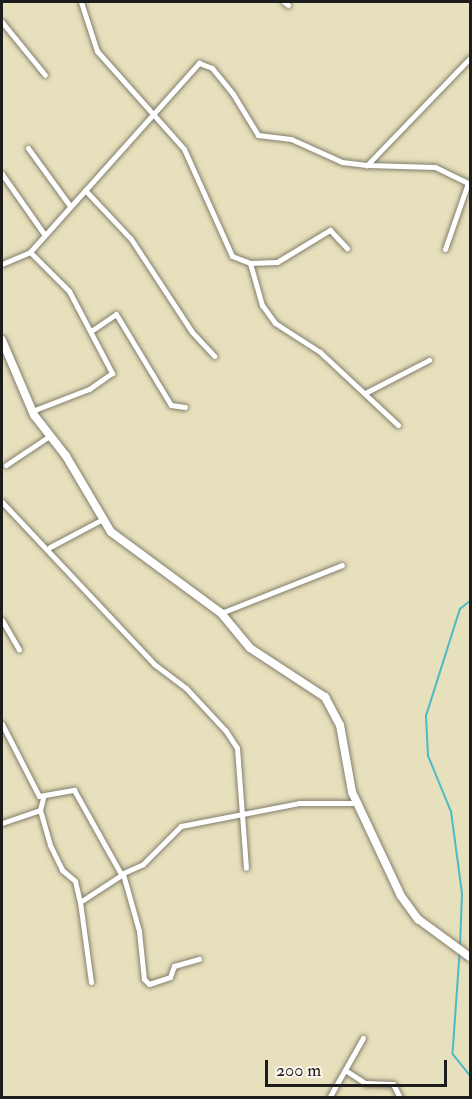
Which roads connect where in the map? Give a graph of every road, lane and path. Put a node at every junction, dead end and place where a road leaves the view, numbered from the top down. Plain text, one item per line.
1 (81, 2) edge
2 (2, 22) edge
3 (471, 58) edge
4 (45, 75) dead end
5 (154, 115) junction
6 (27, 148) dead end
7 (367, 165) junction
8 (2, 174) edge
9 (469, 183) edge
10 (85, 190) junction
11 (70, 206) junction
12 (44, 234) junction
13 (347, 248) dead end
14 (445, 249) dead end
15 (30, 252) junction
16 (250, 263) junction
17 (2, 264) edge
18 (91, 331) junction
19 (2, 340) edge
20 (214, 356) dead end
21 (429, 360) dead end
22 (367, 392) junction
23 (185, 407) dead end
24 (32, 411) junction
25 (398, 425) dead end
26 (48, 436) junction
27 (6, 465) dead end
28 (2, 502) edge
29 (100, 520) junction
30 (50, 548) junction
31 (342, 565) dead end
32 (221, 613) junction
33 (2, 620) edge
34 (19, 649) dead end
35 (2, 724) edge
36 (43, 798) junction
37 (356, 803) junction
38 (40, 810) junction
39 (242, 811) junction
40 (2, 823) edge
41 (246, 868) dead end
42 (123, 874) junction
43 (80, 902) junction
44 (471, 957) edge
45 (199, 959) dead end
46 (91, 982) dead end
47 (363, 1038) dead end
48 (345, 1070) junction
49 (330, 1098) edge
50 (400, 1098) edge

1 - 5 street
2 - 4 street
3 - 7 street
5 - 7 street
5 - 10 street
5 - 16 street
6 - 11 street
7 - 9 street
8 - 12 street
9 - 14 street
10 - 11 street
10 - 20 street
11 - 12 street
12 - 15 street
13 - 16 street
15 - 17 street
15 - 18 street
16 - 22 street
18 - 23 street
18 - 24 street
19 - 24 street
21 - 22 street
22 - 25 street
24 - 26 street
26 - 27 street
26 - 29 street
28 - 30 street
29 - 30 street
29 - 32 street
30 - 39 street
31 - 32 street
32 - 37 street
33 - 34 street
35 - 36 street
36 - 38 street
36 - 42 street
37 - 39 street
37 - 44 street
38 - 40 street
38 - 43 street
39 - 41 street
39 - 42 street
42 - 43 street
42 - 45 street
43 - 46 street
47 - 48 street
48 - 49 street
48 - 50 street

